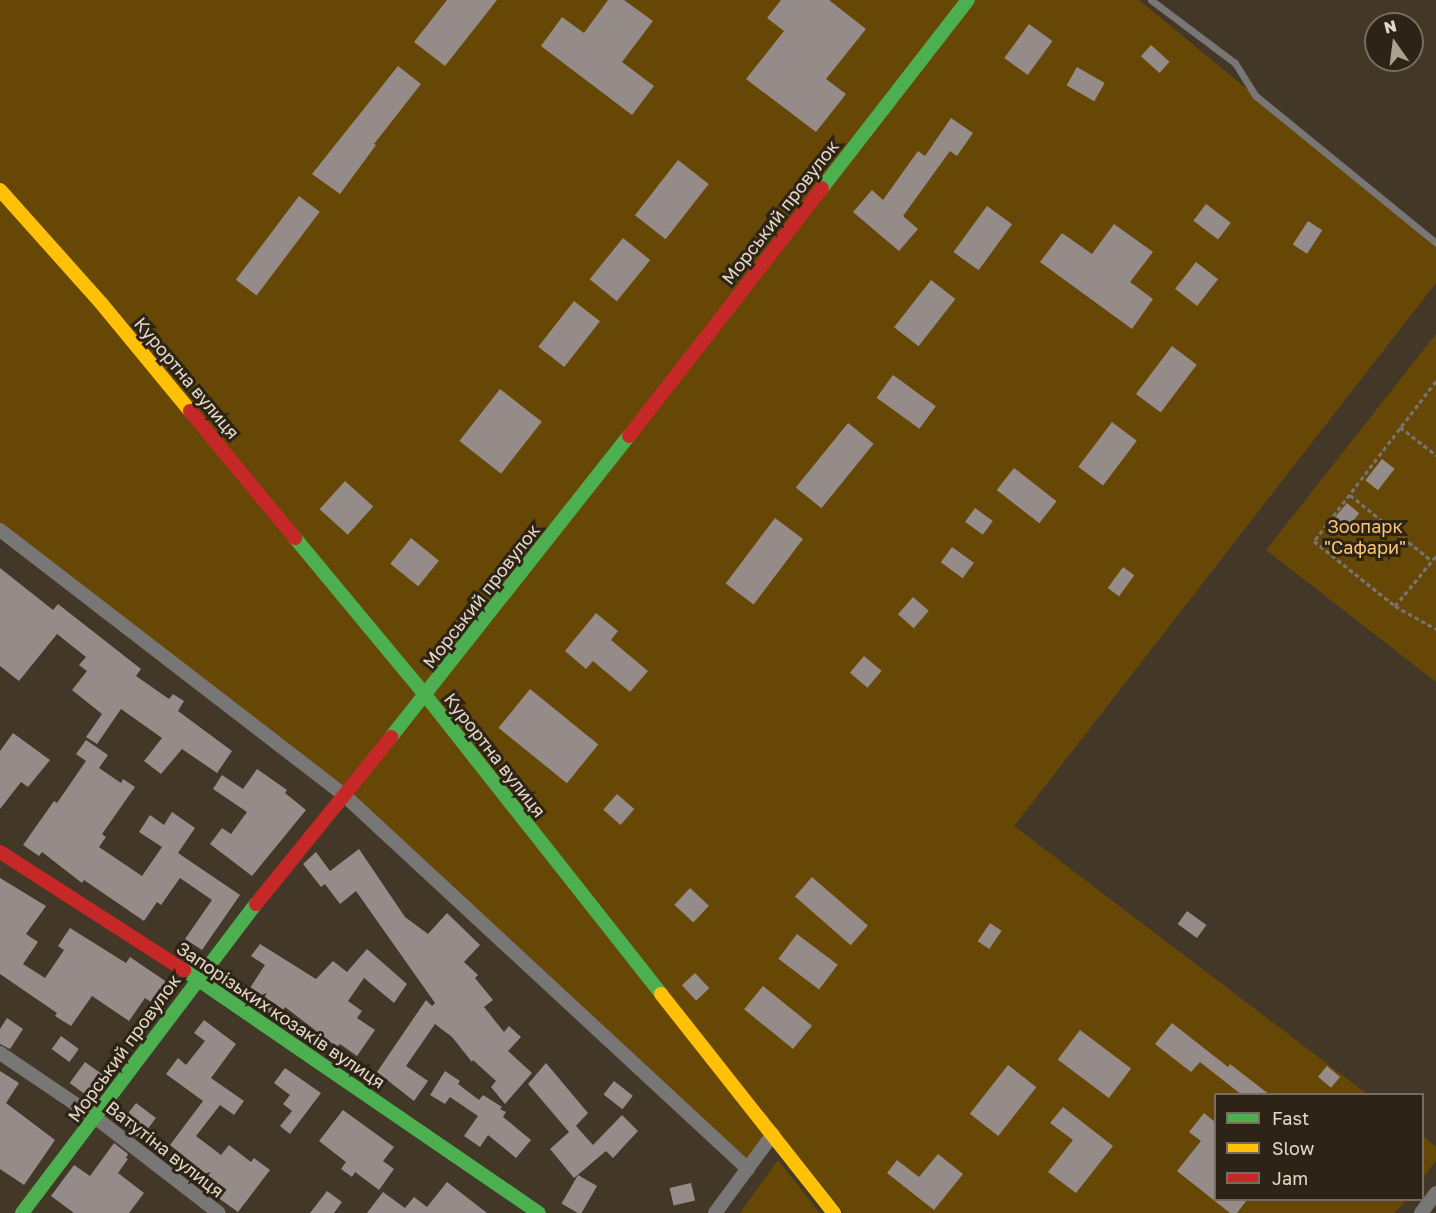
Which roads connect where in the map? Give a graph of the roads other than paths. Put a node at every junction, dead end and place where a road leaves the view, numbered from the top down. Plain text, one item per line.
1 (968, 0) edge
2 (1150, 0) edge
3 (0, 190) edge
4 (1436, 243) edge
5 (0, 530) edge
6 (426, 696) junction
7 (343, 794) junction
8 (0, 852) edge
9 (197, 979) junction
10 (0, 1053) edge
11 (96, 1118) junction
12 (773, 1134) junction
13 (748, 1169) junction
14 (1436, 1193) edge
15 (22, 1213) edge
16 (219, 1213) edge
17 (539, 1213) edge
18 (715, 1213) edge
19 (834, 1213) edge
20 (1421, 1213) edge

1 - 6 street, Морський провулок
2 - 4 lane
3 - 6 street, Курортна вулиця
5 - 7 street
6 - 7 street, Морський провулок
6 - 12 street, Курортна вулиця
7 - 9 street, Морський провулок
7 - 13 street
8 - 9 street, Запорізьких козаків вулиця
9 - 11 street, Морський провулок
9 - 17 street, Запорізьких козаків вулиця
10 - 11 street, Ватутіна вулиця
11 - 15 street, Морський провулок
11 - 16 street, Ватутіна вулиця
12 - 13 street
12 - 19 street, Курортна вулиця
13 - 18 street
14 - 20 street

